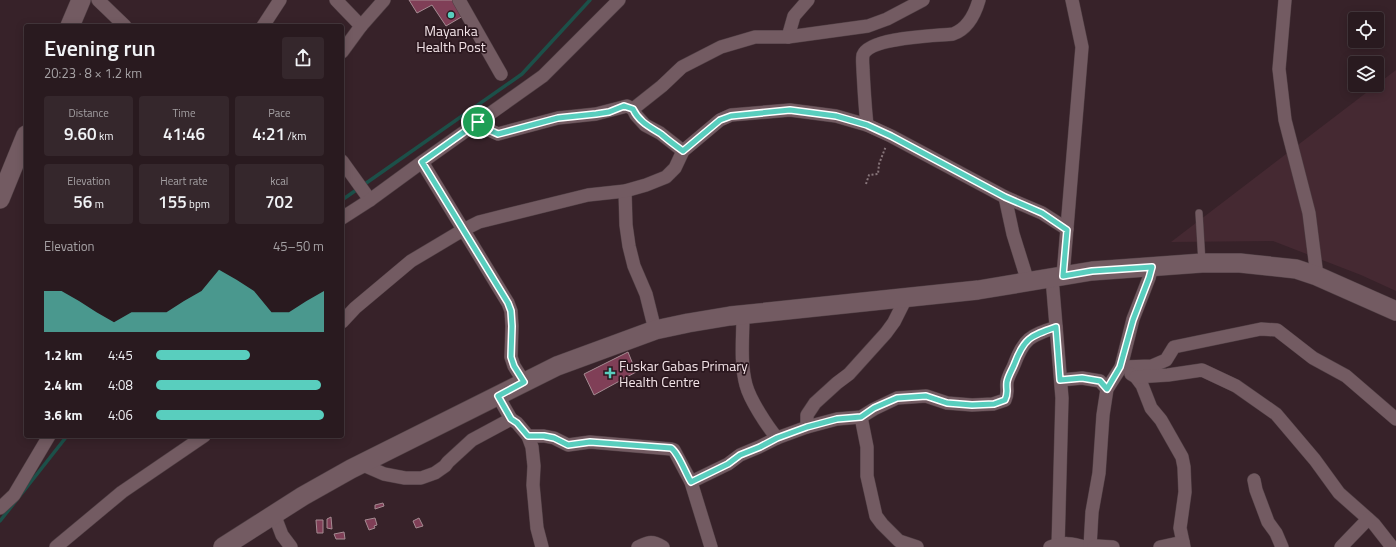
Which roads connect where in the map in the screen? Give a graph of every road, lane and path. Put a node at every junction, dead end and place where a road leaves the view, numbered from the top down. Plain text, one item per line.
1 (81, 0) edge
2 (98, 0) edge
3 (280, 0) edge
4 (336, 0) edge
5 (384, 0) edge
6 (459, 0) edge
7 (619, 0) edge
8 (808, 0) edge
9 (923, 0) edge
10 (979, 0) edge
11 (1072, 0) edge
12 (1285, 0) edge
13 (71, 24) edge
14 (123, 24) edge
15 (264, 24) edge
16 (361, 26) junction
17 (788, 37) junction
18 (344, 49) edge
19 (501, 74) dead end
20 (633, 109) junction
21 (478, 122) junction
22 (867, 125) junction
23 (891, 136) junction
24 (24, 140) edge
25 (683, 151) junction
26 (422, 162) junction
27 (344, 164) edge
28 (866, 184) dead end
29 (625, 191) junction
30 (368, 197) junction
31 (1005, 197) junction
32 (0, 200) edge
33 (1199, 213) dead end
34 (344, 216) edge
35 (463, 230) junction
36 (1067, 230) junction
37 (1202, 263) junction
38 (1152, 267) junction
39 (1317, 276) junction
40 (1057, 277) junction
41 (1028, 282) junction
42 (906, 298) junction
43 (1396, 311) edge
44 (743, 314) junction
45 (344, 320) edge
46 (1056, 327) junction
47 (656, 330) junction
48 (1120, 367) junction
49 (1136, 377) junction
50 (1060, 380) junction
51 (524, 382) junction
52 (1107, 389) junction
53 (498, 396) junction
54 (861, 417) junction
55 (511, 419) junction
56 (1396, 419) edge
57 (807, 427) junction
58 (528, 436) junction
59 (48, 438) edge
60 (201, 438) edge
61 (777, 438) junction
62 (361, 464) junction
63 (1254, 480) dead end
64 (691, 482) junction
65 (0, 508) edge
66 (274, 514) junction
67 (1368, 518) junction
68 (1392, 540) edge
69 (646, 545) edge
70 (1183, 545) edge
71 (1055, 546) edge
72 (56, 547) edge
73 (223, 547) edge
74 (291, 547) edge
75 (542, 547) edge
76 (663, 547) edge
77 (711, 547) edge
78 (917, 547) edge
79 (1084, 547) edge
80 (1090, 547) edge
81 (1094, 547) edge
82 (1113, 547) edge
83 (1160, 547) edge
84 (1282, 547) edge
85 (1341, 547) edge

1 - 13 street
2 - 14 street
3 - 15 street
4 - 16 street
5 - 16 street
6 - 19 street
7 - 21 street
8 - 17 street
9 - 17 street
10 - 22 street
11 - 36 street
12 - 39 street
16 - 18 street
17 - 20 street
20 - 21 street
20 - 25 street
21 - 26 street
22 - 23 street
22 - 25 street
23 - 28 path
23 - 31 street
24 - 32 street
25 - 29 street
26 - 30 street
26 - 35 street
27 - 30 street
29 - 35 street
29 - 47 street
30 - 34 street
31 - 36 street
31 - 41 street
33 - 37 lane
35 - 45 street
35 - 51 street
36 - 40 street
37 - 38 street
37 - 39 street
38 - 40 street
38 - 48 street
39 - 43 street
40 - 41 street
40 - 46 street
41 - 42 street
42 - 44 street
42 - 57 street
44 - 47 street
44 - 61 street
46 - 50 street
46 - 54 street
47 - 51 street
48 - 49 street
48 - 52 street
48 - 56 street
49 - 67 street
49 - 70 street
50 - 52 street
50 - 71 street
51 - 53 street
52 - 80 street
53 - 55 street
53 - 62 street
54 - 57 street
54 - 78 street
55 - 58 street
55 - 62 street
57 - 61 street
58 - 64 street
58 - 75 street
59 - 65 street
60 - 72 street
61 - 64 street
62 - 66 street
63 - 84 street
64 - 77 street
66 - 73 street
66 - 74 street
67 - 68 street
67 - 85 street
69 - 76 street
70 - 83 street
71 - 79 street
81 - 82 street

